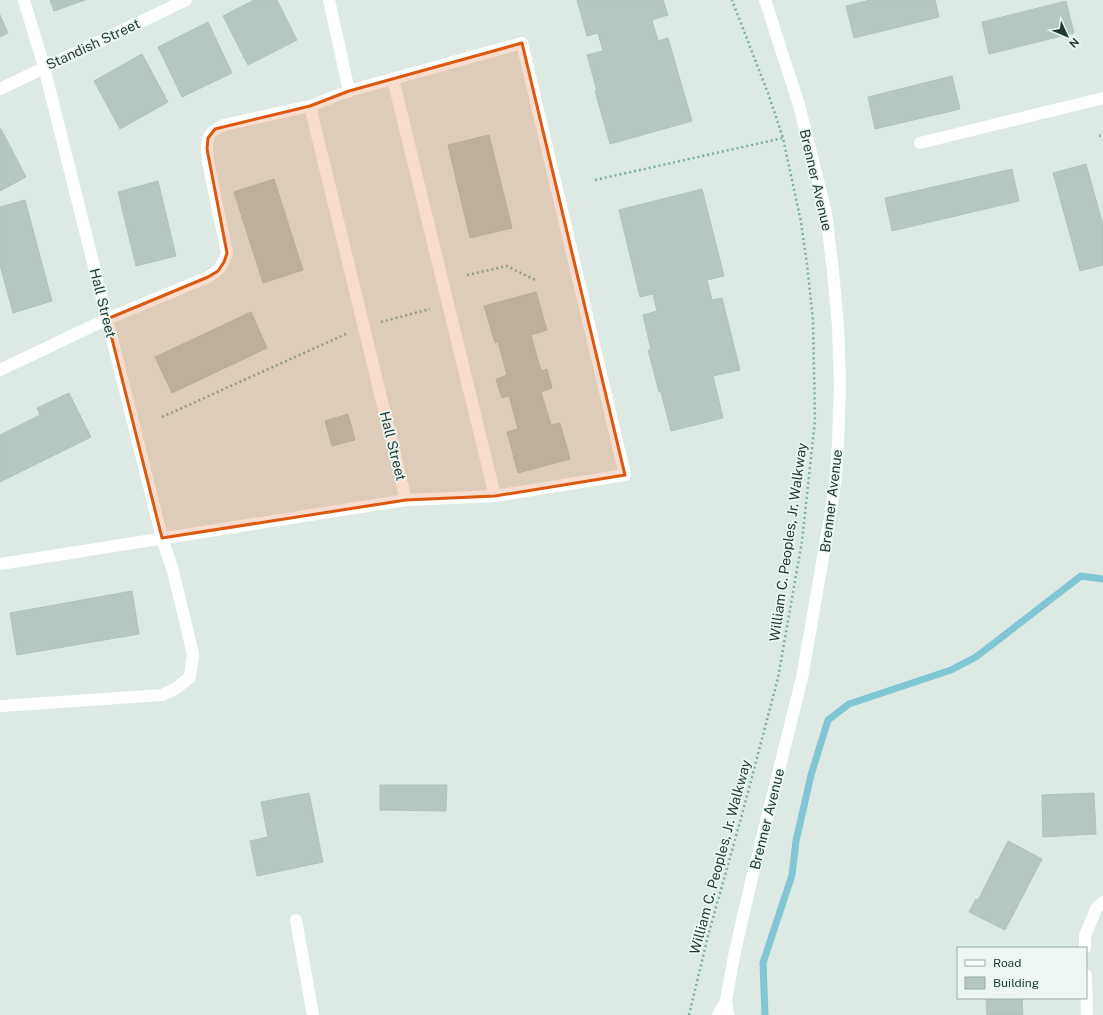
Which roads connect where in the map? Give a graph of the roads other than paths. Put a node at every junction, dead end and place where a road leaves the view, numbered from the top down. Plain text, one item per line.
1 (24, 0) edge
2 (186, 0) edge
3 (329, 0) edge
4 (765, 0) edge
5 (44, 68) junction
6 (392, 79) junction
7 (0, 89) edge
8 (349, 91) junction
9 (1103, 98) edge
10 (310, 106) junction
11 (920, 143) dead end
12 (107, 319) junction
13 (0, 370) edge
14 (495, 496) junction
15 (406, 500) junction
16 (162, 538) junction
17 (0, 564) edge
18 (2, 706) dead end
19 (1103, 902) edge
20 (296, 920) dead end
21 (1085, 947) edge
22 (1087, 999) edge
23 (726, 1001) junction
24 (313, 1015) edge
25 (718, 1015) edge
26 (728, 1015) edge
27 (1087, 1015) edge

1 - 5 street, Hall Street
2 - 5 street, Standish Street
3 - 8 street
4 - 23 street, Brenner Avenue
5 - 7 street, Standish Street
5 - 12 street, Hall Street
6 - 8 street
6 - 14 street
6 - 14 street, Hall Street
8 - 10 street
9 - 11 street
10 - 12 street
10 - 15 street, Hall Street
12 - 13 street
12 - 16 street, Hall Street
14 - 15 street, Hall Street
15 - 16 street, Hall Street
16 - 17 street, Hall Street
16 - 18 street
19 - 21 street
20 - 24 street
22 - 27 street
23 - 25 street, Brenner Avenue
23 - 26 street, Brenner Avenue

